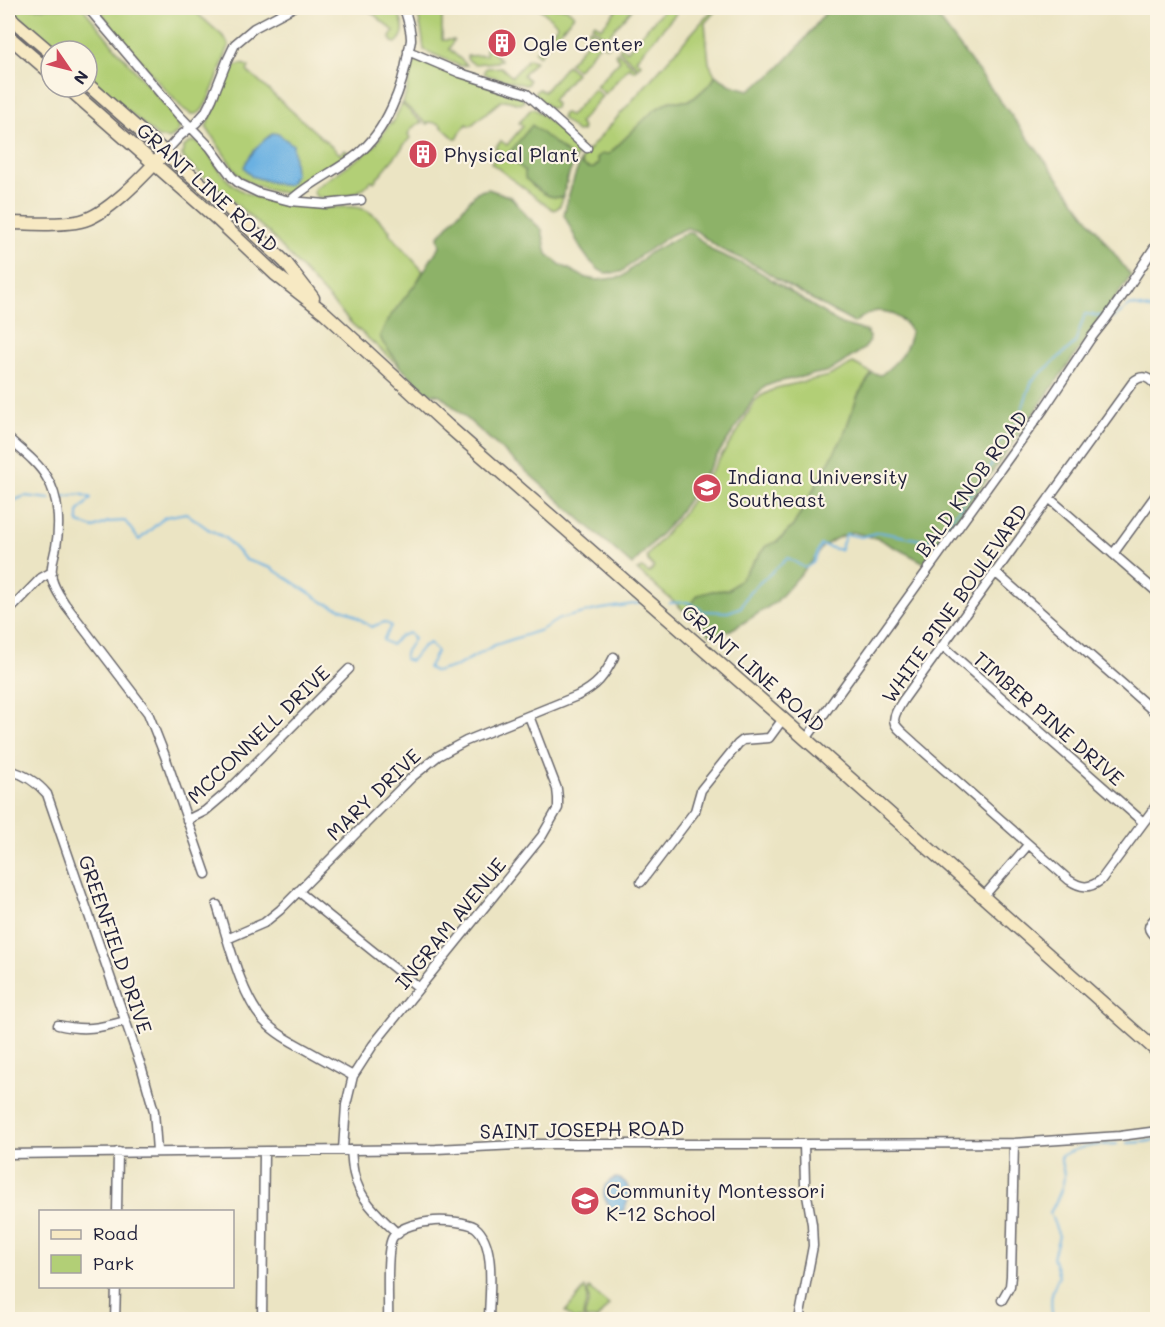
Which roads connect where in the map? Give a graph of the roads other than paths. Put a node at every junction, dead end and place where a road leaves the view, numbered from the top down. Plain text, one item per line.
1 (88, 8) edge
2 (292, 8) edge
3 (404, 8) edge
4 (8, 16) edge
5 (8, 36) edge
6 (39, 43) edge
7 (408, 51) junction
8 (39, 63) edge
9 (99, 94) edge
10 (81, 99) edge
11 (191, 128) junction
12 (587, 148) dead end
13 (165, 152) junction
14 (154, 164) junction
15 (361, 200) dead end
16 (290, 201) junction
17 (8, 223) edge
18 (1158, 242) edge
19 (325, 313) junction
20 (1158, 388) edge
21 (8, 438) edge
22 (1158, 492) edge
23 (1049, 498) junction
24 (1113, 554) junction
25 (52, 572) junction
26 (995, 572) junction
27 (1158, 593) edge
28 (8, 612) edge
29 (943, 646) junction
30 (614, 657) dead end
31 (349, 669) dead end
32 (1158, 714) edge
33 (529, 716) junction
34 (783, 719) junction
35 (806, 740) junction
36 (8, 771) edge
37 (1158, 802) edge
38 (187, 820) junction
39 (1143, 822) junction
40 (1028, 845) junction
41 (206, 874) dead end
42 (641, 882) dead end
43 (298, 891) junction
44 (984, 896) junction
45 (217, 905) dead end
46 (1158, 915) edge
47 (227, 939) junction
48 (1158, 939) edge
49 (419, 988) junction
50 (125, 1021) junction
51 (58, 1025) dead end
52 (1157, 1050) edge
53 (353, 1076) junction
54 (1158, 1131) edge
55 (1014, 1143) junction
56 (804, 1144) junction
57 (347, 1150) junction
58 (157, 1151) junction
59 (118, 1152) junction
60 (264, 1152) junction
61 (8, 1154) edge
62 (117, 1210) edge
63 (395, 1235) junction
64 (116, 1288) edge
65 (1002, 1299) dead end
66 (115, 1320) edge
67 (262, 1320) edge
68 (388, 1320) edge
69 (489, 1320) edge
70 (799, 1320) edge

1 - 11 street
2 - 11 street
3 - 7 street
4 - 6 main road
5 - 8 main road
7 - 12 street
7 - 16 street
9 - 13 main road, GRANT LINE ROAD
10 - 14 main road, GRANT LINE ROAD
11 - 13 street
11 - 16 street
13 - 14 main road
13 - 19 main road, GRANT LINE ROAD
14 - 17 main road
14 - 19 main road, GRANT LINE ROAD
15 - 16 street
18 - 35 street, BALD KNOB ROAD
19 - 34 main road, GRANT LINE ROAD
20 - 23 street, WHITE PINE BOULEVARD
21 - 25 street, MCCONNELL DRIVE
22 - 24 street
23 - 24 street
23 - 26 street, WHITE PINE BOULEVARD
24 - 27 street
25 - 28 street
25 - 38 street, MCCONNELL DRIVE
26 - 29 street, WHITE PINE BOULEVARD
26 - 32 street
29 - 39 street, TIMBER PINE DRIVE
29 - 40 street, WHITE PINE BOULEVARD
30 - 33 street, MARY DRIVE
31 - 38 street, MCCONNELL DRIVE
33 - 43 street, MARY DRIVE
33 - 49 street, INGRAM AVENUE
34 - 35 main road, GRANT LINE ROAD
34 - 42 street
35 - 44 main road, GRANT LINE ROAD
36 - 50 street, GREENFIELD DRIVE
37 - 39 street
38 - 41 street, MCCONNELL DRIVE
39 - 40 street, WHITE PINE BOULEVARD
40 - 44 street
43 - 47 street, MARY DRIVE
43 - 49 street
44 - 52 main road, GRANT LINE ROAD
45 - 47 street
46 - 48 street
47 - 53 street
49 - 53 street, INGRAM AVENUE
50 - 51 street
50 - 58 street, GREENFIELD DRIVE
53 - 57 street, INGRAM AVENUE
54 - 55 street, SAINT JOSEPH ROAD
55 - 56 street, SAINT JOSEPH ROAD
55 - 65 street
56 - 57 street, SAINT JOSEPH ROAD
56 - 70 street
57 - 60 street, SAINT JOSEPH ROAD
57 - 63 street, INGRAM AVENUE
58 - 59 street, SAINT JOSEPH ROAD
58 - 60 street, SAINT JOSEPH ROAD
59 - 61 street, SAINT JOSEPH ROAD
59 - 62 street
60 - 67 street
63 - 68 street
63 - 69 street
64 - 66 street

